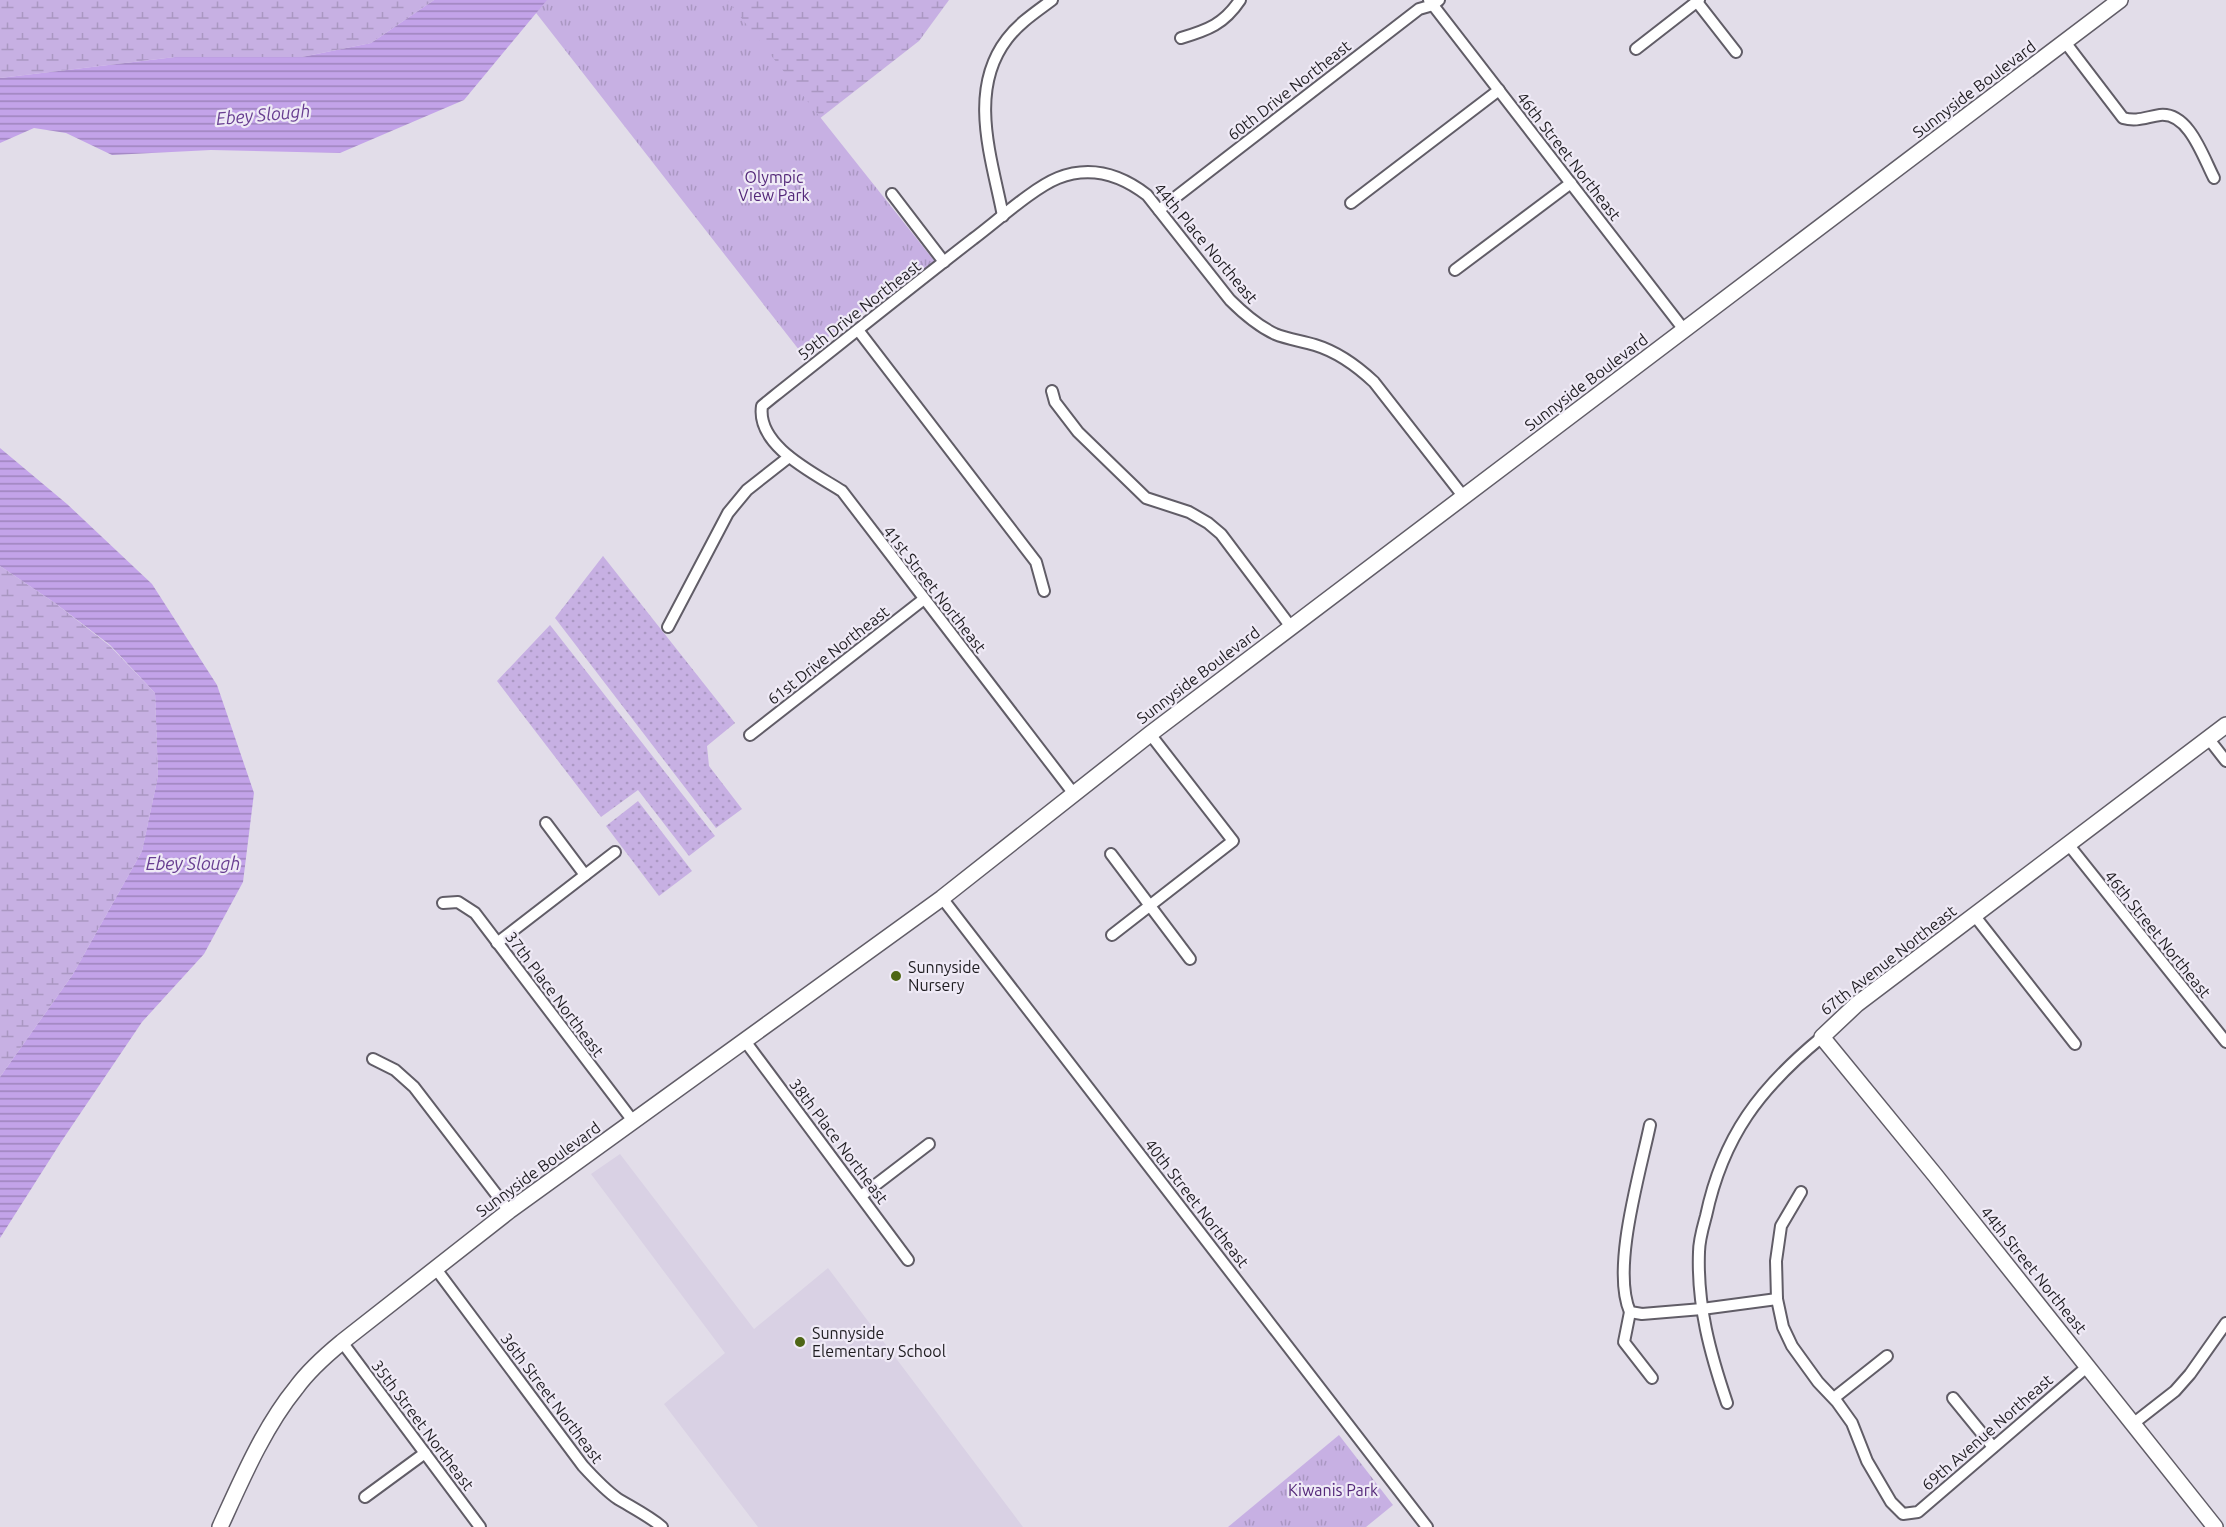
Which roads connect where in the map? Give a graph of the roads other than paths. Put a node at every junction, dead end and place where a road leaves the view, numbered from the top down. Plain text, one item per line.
1 (1052, 0) edge
2 (1240, 0) edge
3 (2120, 0) edge
4 (1698, 1) edge
5 (1434, 2) edge
6 (1181, 38) dead end
7 (2065, 42) junction
8 (1636, 49) dead end
9 (1736, 52) dead end
10 (1499, 90) junction
11 (2214, 178) dead end
12 (1571, 183) junction
13 (892, 194) dead end
14 (1351, 203) dead end
15 (1159, 210) junction
16 (1004, 216) junction
17 (944, 262) junction
18 (1455, 270) dead end
19 (858, 330) junction
20 (1685, 331) junction
21 (1052, 392) dead end
22 (760, 417) joint
23 (789, 457) junction
24 (1463, 496) junction
25 (1044, 591) dead end
26 (924, 599) junction
27 (668, 627) dead end
28 (1291, 627) junction
29 (2226, 724) edge
30 (1150, 734) junction
31 (750, 735) dead end
32 (2208, 738) junction
33 (2226, 761) edge
34 (1074, 794) junction
35 (546, 823) dead end
36 (2068, 844) junction
37 (615, 852) dead end
38 (1111, 854) dead end
39 (585, 875) junction
40 (942, 898) junction
41 (443, 903) dead end
42 (1150, 906) junction
43 (1974, 915) junction
44 (1112, 935) dead end
45 (497, 943) junction
46 (1190, 959) dead end
47 (1822, 1037) junction
48 (745, 1041) junction
49 (2226, 1042) edge
50 (2075, 1044) dead end
51 (373, 1059) dead end
52 (633, 1121) junction
53 (1650, 1125) dead end
54 (929, 1144) dead end
55 (1801, 1192) dead end
56 (861, 1196) junction
57 (509, 1211) junction
58 (908, 1260) dead end
59 (436, 1269) junction
60 (1777, 1299) junction
61 (1702, 1309) junction
62 (1630, 1312) junction
63 (2226, 1323) edge
64 (342, 1342) junction
65 (1887, 1356) dead end
66 (2088, 1366) junction
67 (1652, 1378) dead end
68 (1834, 1398) junction
69 (1953, 1398) dead end
70 (1727, 1403) dead end
71 (2134, 1423) junction
72 (1993, 1447) junction
73 (425, 1453) junction
74 (365, 1497) dead end
75 (220, 1527) edge
76 (480, 1527) edge
77 (662, 1527) edge
78 (1427, 1527) edge
79 (2215, 1527) edge

1 - 16 street
2 - 6 street
3 - 7 street, Sunnyside Boulevard
4 - 8 street
4 - 9 street
5 - 10 street, 46th Street Northeast
5 - 15 street, 60th Drive Northeast
7 - 11 street
7 - 20 street, Sunnyside Boulevard
10 - 12 street, 46th Street Northeast
10 - 14 street
12 - 18 street
12 - 20 street, 46th Street Northeast
13 - 17 street, 59th Drive Northeast
15 - 16 street, 44th Place Northeast
15 - 24 street, 44th Place Northeast
16 - 17 street
17 - 19 street, 59th Drive Northeast
19 - 22 street, 59th Drive Northeast
19 - 25 street
20 - 24 street, Sunnyside Boulevard
21 - 28 street
22 - 23 street, 41st Street Northeast
23 - 26 street, 41st Street Northeast
23 - 27 street
24 - 28 street, Sunnyside Boulevard
26 - 31 street, 61st Drive Northeast
26 - 34 street, 41st Street Northeast
28 - 30 street, Sunnyside Boulevard
29 - 32 street, 67th Avenue Northeast
30 - 34 street, Sunnyside Boulevard
30 - 42 street
32 - 33 street
32 - 36 street, 67th Avenue Northeast
34 - 40 street, Sunnyside Boulevard
35 - 39 street
36 - 43 street, 67th Avenue Northeast
36 - 49 street, 46th Street Northeast
37 - 39 street
38 - 42 street
39 - 45 street
40 - 48 street, Sunnyside Boulevard
40 - 78 street, 40th Street Northeast
41 - 45 street, 37th Place Northeast
42 - 44 street
42 - 46 street
43 - 47 street, 67th Avenue Northeast
43 - 50 street
45 - 52 street, 37th Place Northeast
47 - 61 street, 67th Avenue Northeast
47 - 66 street, 44th Street Northeast
48 - 52 street, Sunnyside Boulevard
48 - 56 street, 38th Place Northeast
51 - 57 street
52 - 57 street, Sunnyside Boulevard
53 - 62 street
54 - 56 street
55 - 60 street
56 - 58 street, 38th Place Northeast
57 - 59 street, Sunnyside Boulevard
59 - 64 street, Sunnyside Boulevard
59 - 77 street, 36th Street Northeast
60 - 61 street
60 - 68 street
61 - 62 street
61 - 70 street, 67th Avenue Northeast
62 - 67 street
63 - 71 street
64 - 73 street, 35th Street Northeast
64 - 75 street, Sunnyside Boulevard
65 - 68 street
66 - 71 street, 44th Street Northeast
66 - 72 street, 69th Avenue Northeast
68 - 72 street, 69th Avenue Northeast
69 - 72 street
71 - 79 street, 44th Street Northeast
73 - 74 street
73 - 76 street, 35th Street Northeast

